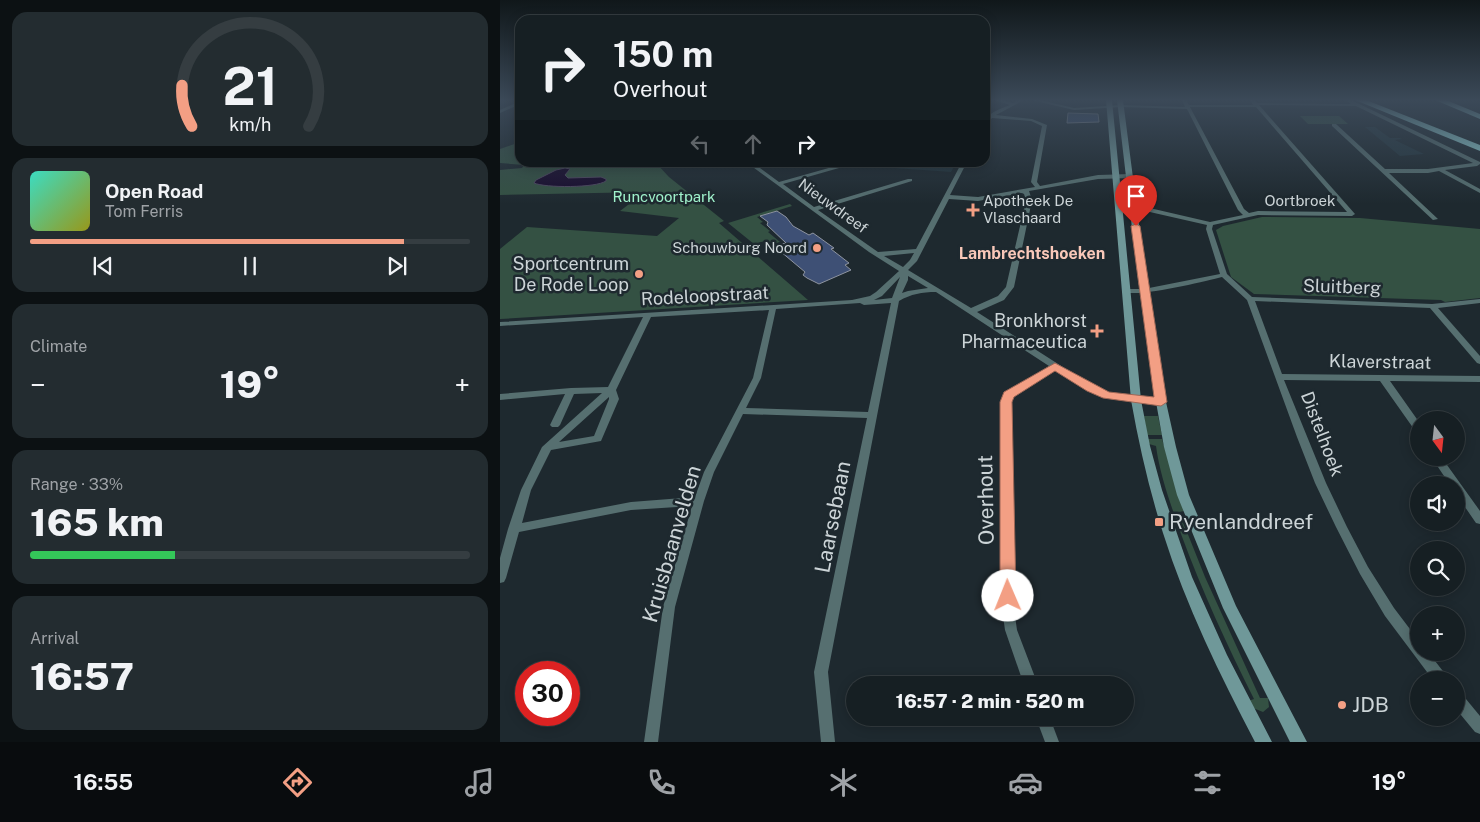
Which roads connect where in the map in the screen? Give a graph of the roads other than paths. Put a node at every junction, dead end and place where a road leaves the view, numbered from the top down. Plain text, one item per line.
1 (1043, 135) edge
2 (1112, 135) edge
3 (1125, 135) edge
4 (1203, 135) edge
5 (1282, 135) edge
6 (1344, 135) edge
7 (1421, 135) edge
8 (1444, 135) edge
9 (1480, 148) edge
10 (755, 167) edge
11 (840, 167) edge
12 (962, 167) edge
13 (1439, 169) junction
14 (1382, 171) junction
15 (1116, 176) junction
16 (1131, 176) junction
17 (910, 180) dead end
18 (778, 184) junction
19 (1039, 188) junction
20 (1024, 190) junction
21 (1480, 191) edge
22 (946, 198) junction
23 (1118, 206) junction
24 (1133, 206) junction
25 (814, 209) junction
26 (1352, 214) joint
27 (1248, 215) junction
28 (1435, 220) dead end
29 (1210, 224) junction
30 (918, 251) junction
31 (878, 254) junction
32 (904, 270) junction
33 (1224, 274) junction
34 (892, 282) junction
35 (939, 291) junction
36 (1126, 291) junction
37 (1144, 291) junction
38 (872, 298) junction
39 (1250, 299) junction
40 (895, 300) junction
41 (1480, 300) edge
42 (852, 302) junction
43 (1432, 306) junction
44 (773, 307) junction
45 (970, 312) junction
46 (648, 314) junction
47 (503, 324) edge
48 (500, 332) edge
49 (1480, 360) edge
50 (1055, 366) junction
51 (1280, 377) junction
52 (1383, 378) junction
53 (1480, 379) edge
54 (611, 390) junction
55 (571, 391) junction
56 (500, 397) edge
57 (1136, 400) junction
58 (1161, 402) junction
59 (740, 411) junction
60 (873, 415) junction
61 (1410, 417) edge
62 (554, 425) dead end
63 (547, 447) junction
64 (1465, 498) edge
65 (699, 501) junction
66 (1480, 520) edge
67 (514, 529) junction
68 (500, 578) edge
69 (1410, 639) edge
70 (1426, 661) edge
71 (1435, 671) edge
72 (1028, 676) edge
73 (1465, 709) edge
74 (1046, 726) edge
75 (1480, 727) edge
76 (650, 742) edge
77 (828, 742) edge
78 (1052, 742) edge
79 (1264, 742) edge
80 (1299, 742) edge

1 - 19 street
2 - 15 street
3 - 16 street
4 - 27 street
5 - 26 street
6 - 14 street
7 - 13 street
8 - 9 highway
10 - 18 street, Nieuwdreef
11 - 18 street
12 - 22 street, Laarsebaan
13 - 14 street
13 - 21 street
14 - 28 street
15 - 16 street
15 - 19 street
15 - 23 street
16 - 24 street
17 - 25 street
18 - 25 street, Nieuwdreef
19 - 20 street
20 - 22 street
20 - 45 street
22 - 30 street, Laarsebaan
23 - 24 street
23 - 36 street
24 - 29 street
24 - 37 street
25 - 31 street, Nieuwdreef
26 - 27 street, Oortbroek
27 - 29 street
29 - 33 street, Distelhoek
30 - 31 street, Nieuwdreef
30 - 32 street, Laarsebaan
31 - 32 street, Nieuwdreef
32 - 34 street, Laarsebaan
32 - 35 street
32 - 40 street, Laarsebaan
33 - 37 street
33 - 39 street, Distelhoek
34 - 38 street, Rodeloopstraat
34 - 40 street, Laarsebaan
35 - 40 street
35 - 45 street
36 - 37 street
36 - 57 street
37 - 58 street
38 - 40 street, Rodeloopstraat
38 - 42 street, Rodeloopstraat
39 - 43 street, Sluitberg
39 - 51 street, Distelhoek
40 - 42 street, Rodeloopstraat
40 - 60 street, Laarsebaan
41 - 43 street, Sluitberg
42 - 44 street, Rodeloopstraat
43 - 49 street
44 - 46 street, Rodeloopstraat
44 - 59 street, Kruisbaanvelden
45 - 50 street
46 - 47 street, Rodeloopstraat
46 - 54 street
47 - 48 street
50 - 57 street
50 - 72 street, Overhout
51 - 52 street, Klaverstraat
51 - 69 street, Distelhoek
52 - 53 street, Klaverstraat
52 - 61 street
54 - 55 street
54 - 63 street
54 - 63 street
55 - 56 street
55 - 62 street
57 - 58 street
57 - 79 street
58 - 80 street
59 - 60 street
59 - 65 street, Kruisbaanvelden
60 - 77 street, Laarsebaan
63 - 67 street
64 - 66 street
65 - 67 street
65 - 76 street, Kruisbaanvelden
67 - 68 street
70 - 71 street, Distelhoek
73 - 75 street
74 - 78 street

